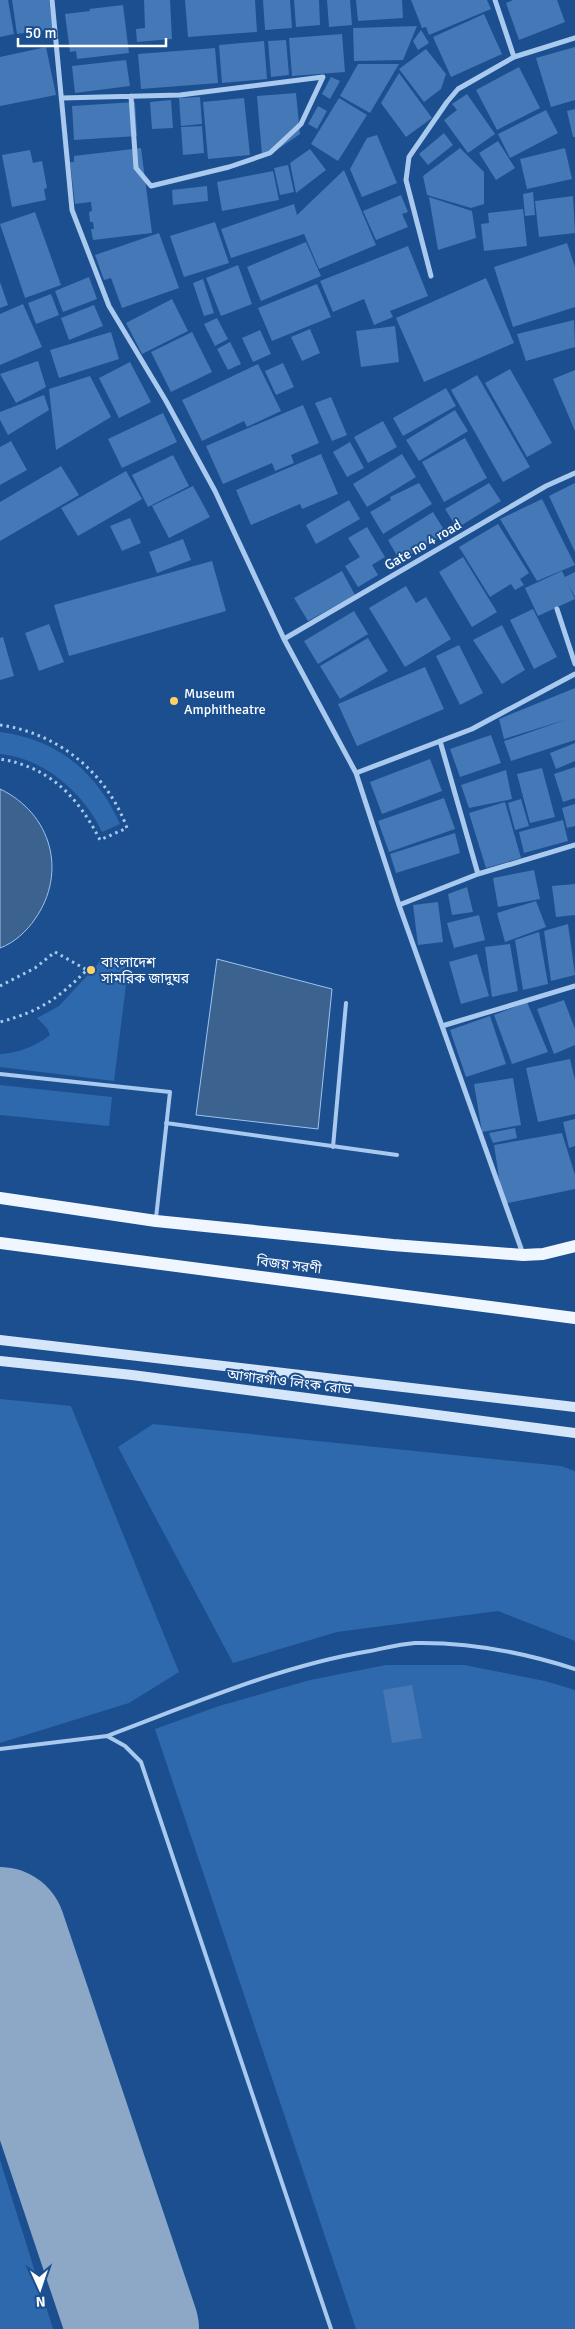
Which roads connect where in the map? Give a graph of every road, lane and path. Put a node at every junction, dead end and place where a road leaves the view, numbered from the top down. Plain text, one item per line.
1 (52, 0) edge
2 (495, 0) edge
3 (575, 38) edge
4 (514, 57) junction
5 (131, 96) junction
6 (62, 98) junction
7 (431, 276) dead end
8 (575, 473) edge
9 (556, 609) dead end
10 (284, 639) junction
11 (575, 664) edge
12 (575, 674) edge
13 (0, 725) edge
14 (440, 741) junction
15 (0, 759) edge
16 (356, 773) junction
17 (575, 845) edge
18 (478, 874) junction
19 (399, 905) junction
20 (0, 986) edge
21 (575, 986) edge
22 (346, 1003) dead end
23 (0, 1022) edge
24 (442, 1026) junction
25 (0, 1074) edge
26 (166, 1124) junction
27 (333, 1147) junction
28 (397, 1156) dead end
29 (0, 1198) edge
30 (156, 1221) junction
31 (0, 1243) edge
32 (575, 1246) edge
33 (523, 1255) junction
34 (575, 1318) edge
35 (0, 1340) edge
36 (0, 1361) edge
37 (575, 1407) edge
38 (575, 1433) edge
39 (575, 1669) edge
40 (107, 1736) junction
41 (0, 1749) edge
42 (331, 2329) edge

1 - 6 street
2 - 4 street
3 - 4 street
4 - 7 street
5 - 5 street
5 - 6 street
6 - 10 street
8 - 10 street, Gate no 4 road
9 - 11 street
10 - 16 street
12 - 14 street
13 - 15 path
14 - 16 street
14 - 18 street
16 - 19 street
17 - 18 street
18 - 19 street
19 - 24 street
20 - 23 path
21 - 24 street
22 - 27 lane
24 - 33 street
25 - 26 lane
26 - 27 lane
26 - 30 lane
27 - 28 lane
29 - 30 main road
30 - 33 main road
31 - 34 main road, বিজয় সরণী
32 - 33 main road
35 - 37 main road, আগারগাঁও লিংক রোড
36 - 38 main road, আগারগাঁও লিংক রোড
39 - 40 lane
40 - 41 lane
40 - 42 lane

